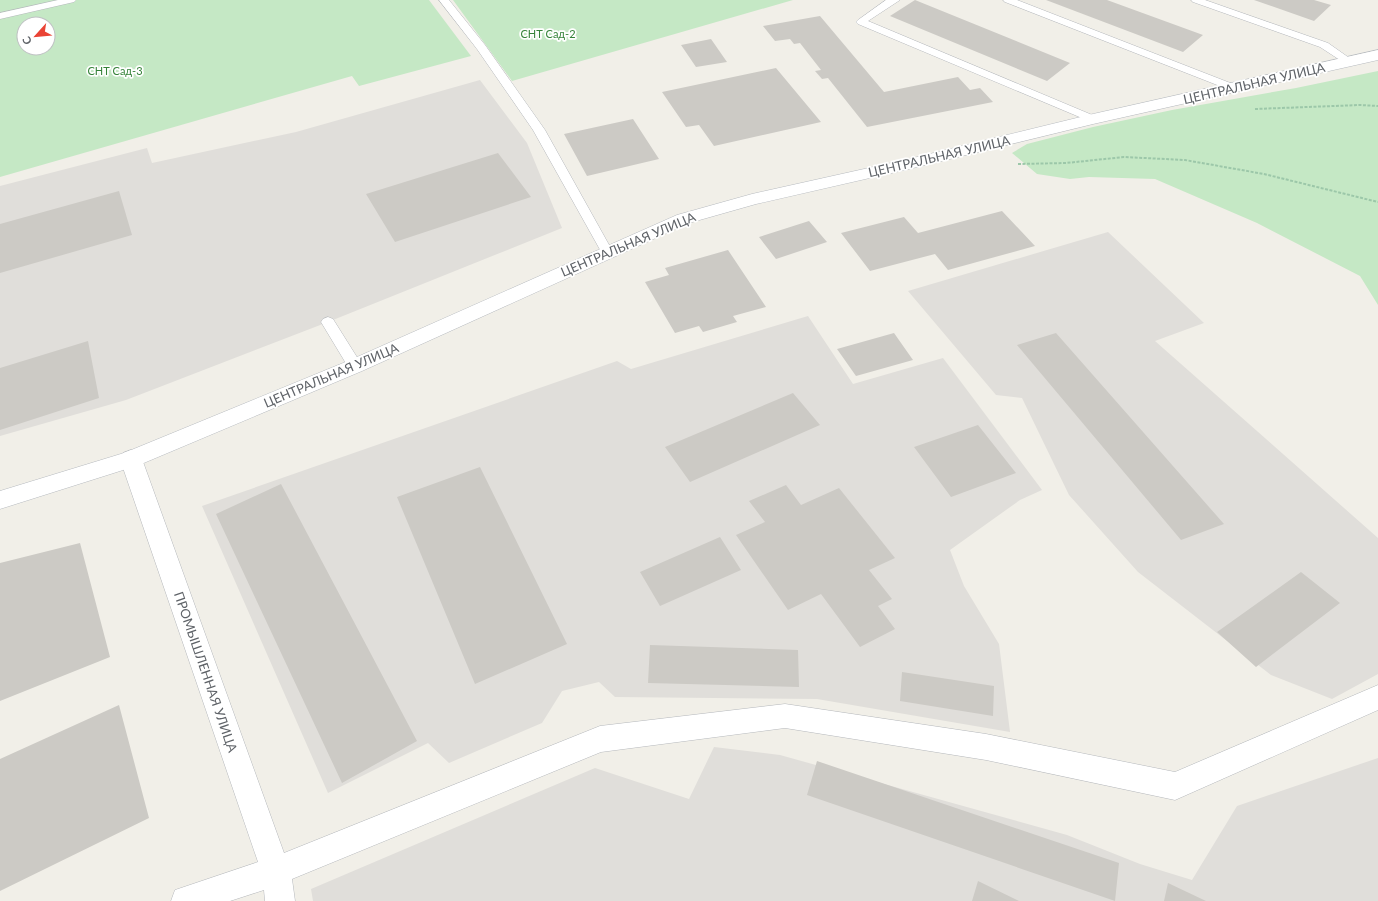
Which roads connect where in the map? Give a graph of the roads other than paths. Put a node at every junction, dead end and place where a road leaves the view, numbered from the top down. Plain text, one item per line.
1 (71, 0) edge
2 (444, 0) edge
3 (895, 0) edge
4 (1008, 0) edge
5 (1196, 0) edge
6 (0, 16) edge
7 (1378, 55) edge
8 (1350, 62) junction
9 (1234, 88) junction
10 (1093, 119) junction
11 (607, 252) junction
12 (328, 322) dead end
13 (355, 366) junction
14 (131, 460) junction
15 (0, 500) edge
16 (1378, 697) edge
17 (278, 886) edge
18 (186, 901) edge

1 - 6 lane
2 - 11 lane
3 - 10 lane
4 - 9 lane
5 - 8 lane
7 - 8 street, ЦЕНТРАЛЬНАЯ УЛИЦА
8 - 9 street, ЦЕНТРАЛЬНАЯ УЛИЦА
9 - 10 street, ЦЕНТРАЛЬНАЯ УЛИЦА
10 - 11 street, ЦЕНТРАЛЬНАЯ УЛИЦА
11 - 13 street, ЦЕНТРАЛЬНАЯ УЛИЦА
12 - 13 lane
13 - 14 street, ЦЕНТРАЛЬНАЯ УЛИЦА
14 - 15 street, ЦЕНТРАЛЬНАЯ УЛИЦА
14 - 17 street, ПРОМЫШЛЕННАЯ УЛИЦА
16 - 17 street
17 - 18 street

